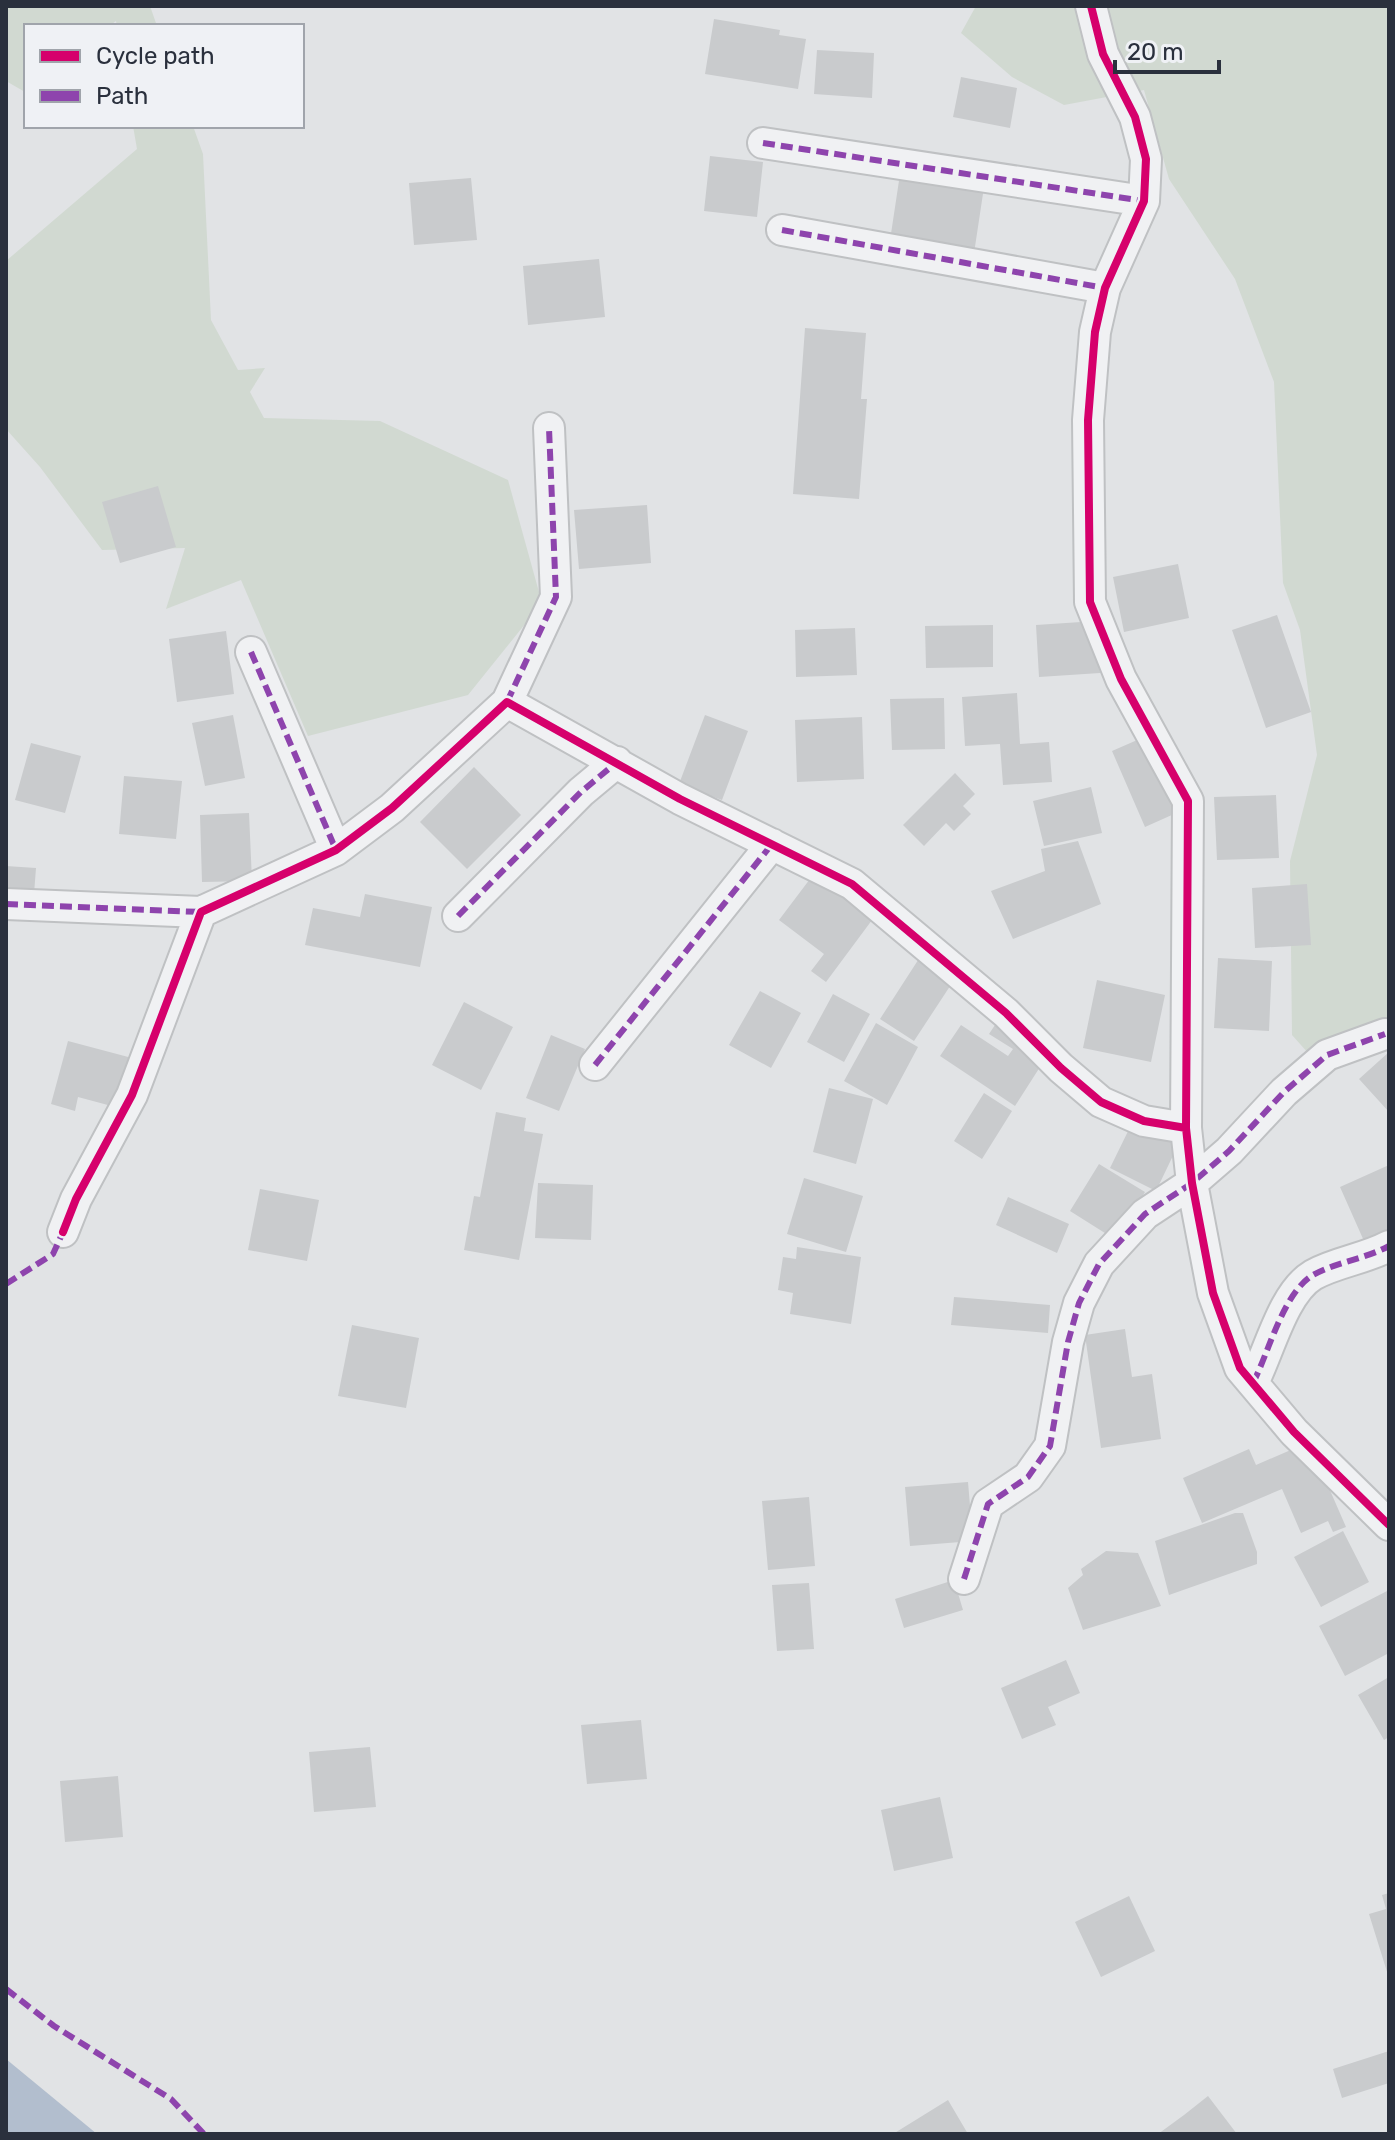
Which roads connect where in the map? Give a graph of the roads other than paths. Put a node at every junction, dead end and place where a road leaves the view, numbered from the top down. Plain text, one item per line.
1 (1091, 6) edge
2 (763, 143) dead end
3 (1144, 201) junction
4 (782, 230) dead end
5 (1105, 288) junction
6 (549, 428) dead end
7 (251, 652) dead end
8 (507, 702) junction
9 (617, 762) junction
10 (772, 844) junction
11 (336, 850) junction
12 (6, 904) edge
13 (201, 912) junction
14 (458, 916) dead end
15 (1385, 1034) dead end
16 (595, 1065) dead end
17 (1186, 1128) junction
18 (1192, 1183) junction
19 (63, 1232) dead end
20 (1389, 1246) edge
21 (1253, 1383) junction
22 (1389, 1525) edge
23 (964, 1579) dead end

1 - 3 street
2 - 3 street
3 - 5 street
4 - 5 street
5 - 17 street
6 - 8 street
7 - 11 street
8 - 9 street
8 - 11 street
9 - 10 street
9 - 14 street
10 - 16 street
10 - 17 street
11 - 13 street
12 - 13 street
13 - 19 street
15 - 18 street
17 - 18 street
18 - 21 street
18 - 23 street
20 - 21 street
21 - 22 street

